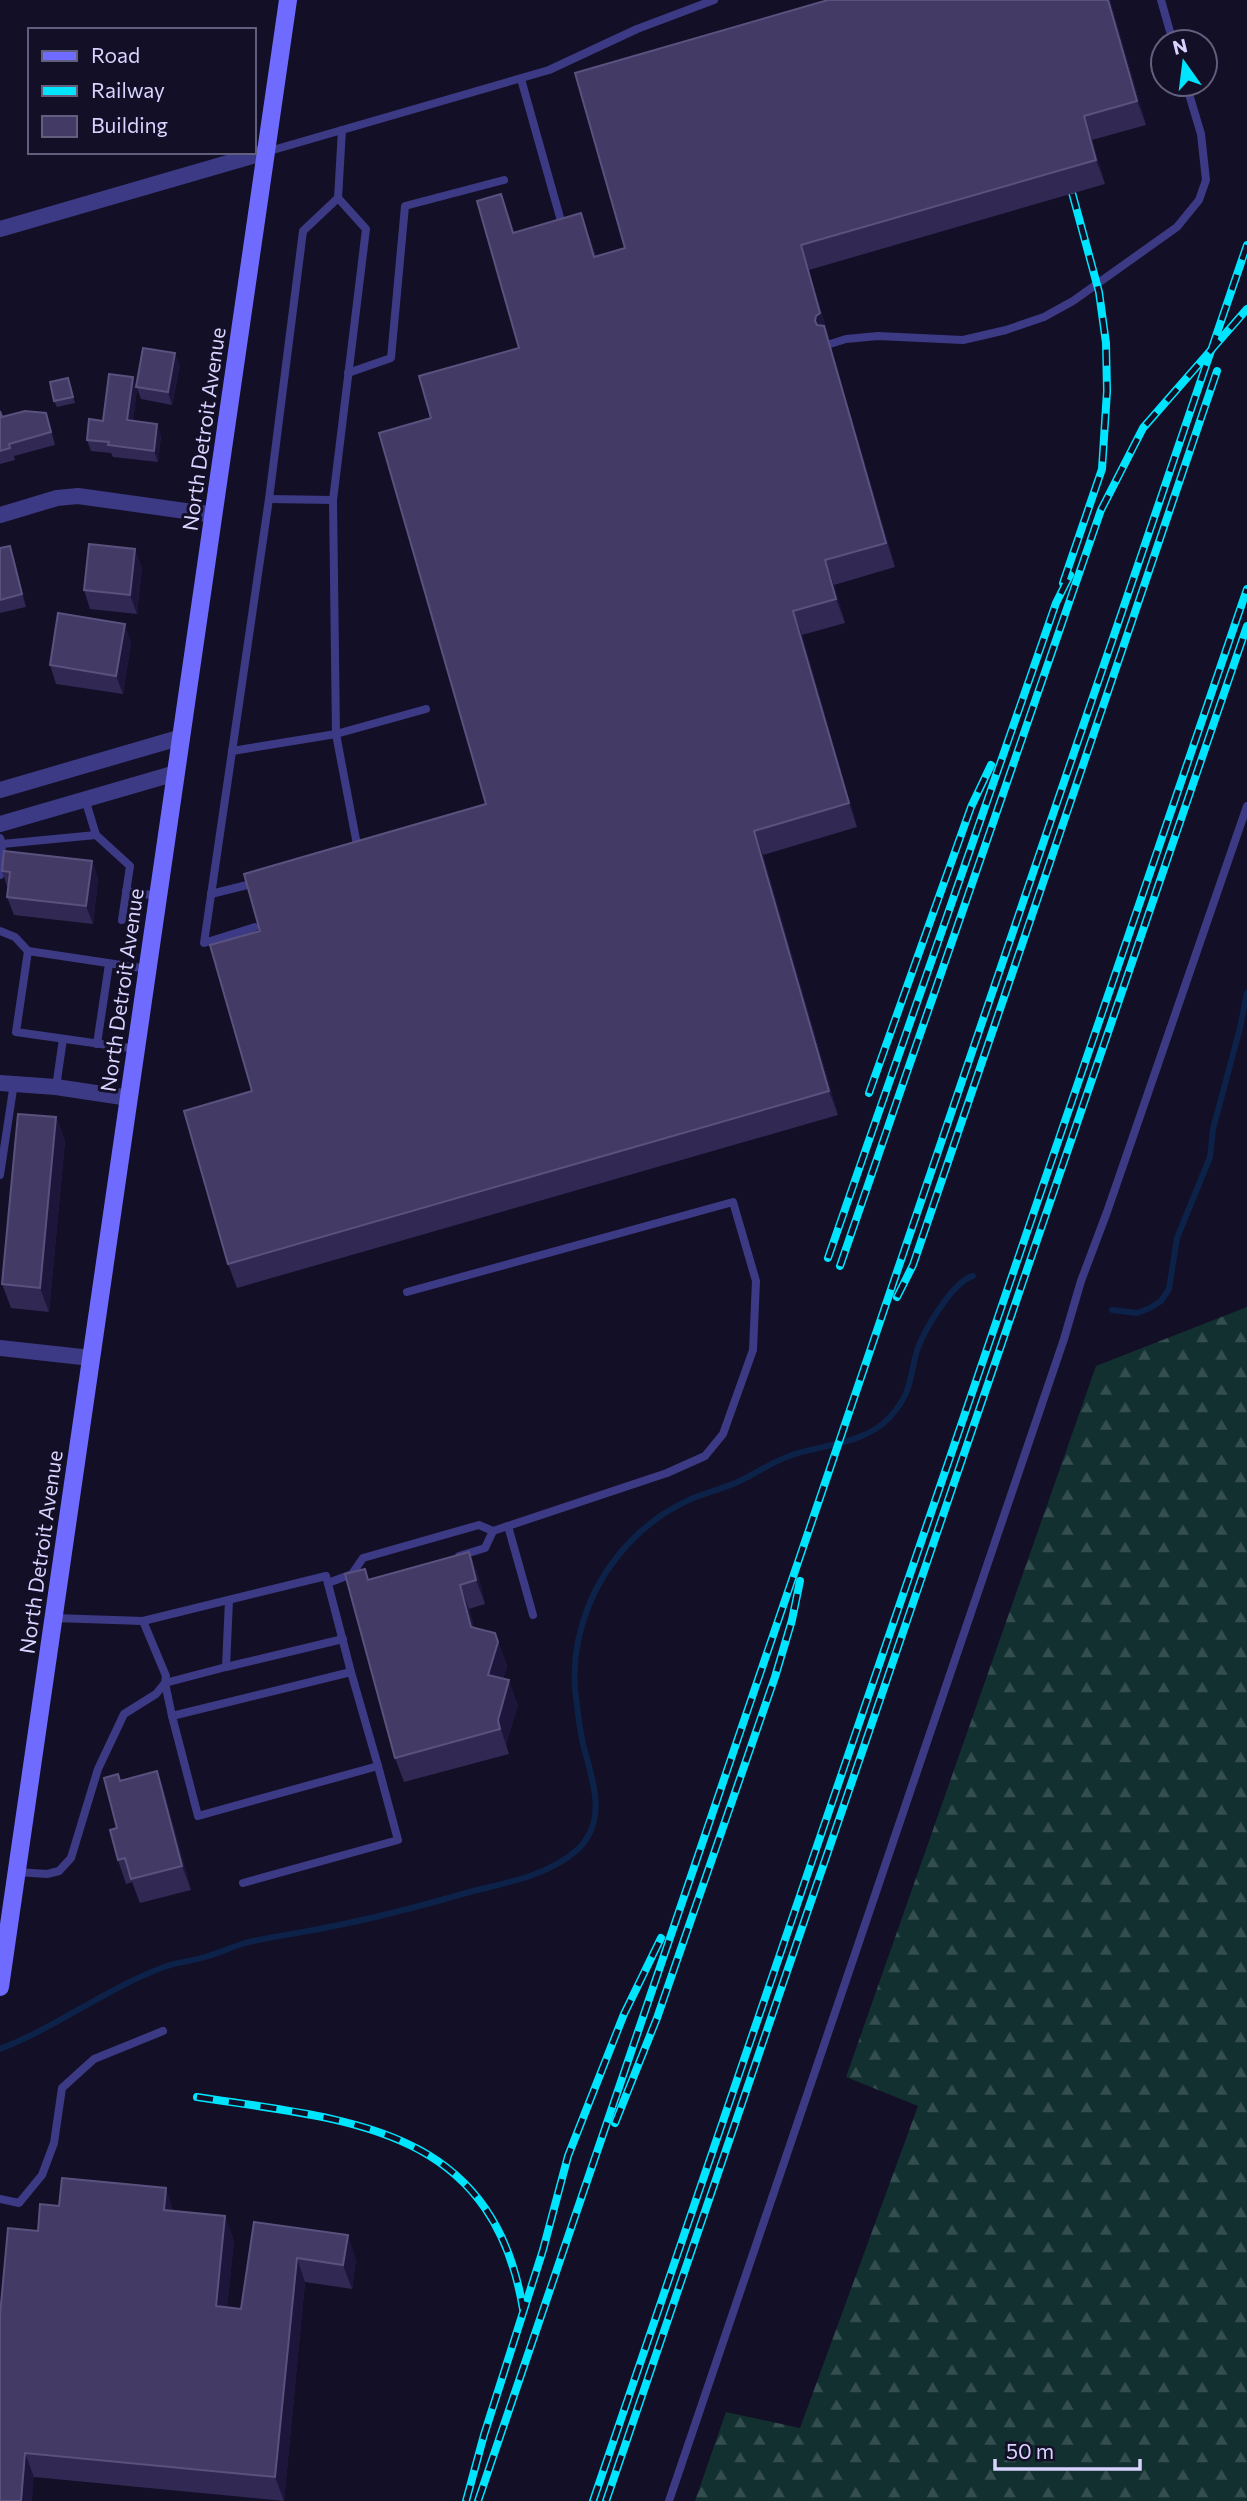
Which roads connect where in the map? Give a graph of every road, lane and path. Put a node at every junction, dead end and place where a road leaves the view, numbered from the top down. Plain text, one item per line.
1 (288, 0) edge
2 (714, 0) edge
3 (1161, 0) edge
4 (1169, 28) edge
5 (521, 79) junction
6 (1190, 98) edge
7 (342, 130) junction
8 (266, 152) junction
9 (504, 180) dead end
10 (338, 198) junction
11 (563, 228) edge
12 (0, 229) edge
13 (831, 344) edge
14 (348, 373) junction
15 (269, 499) junction
16 (333, 500) junction
17 (0, 515) edge
18 (214, 515) junction
19 (426, 709) dead end
20 (336, 734) junction
21 (181, 737) junction
22 (232, 751) junction
23 (176, 773) junction
24 (0, 790) edge
25 (85, 799) junction
26 (1247, 806) edge
27 (0, 824) edge
28 (96, 835) junction
29 (1, 841) edge
30 (360, 857) edge
31 (0, 875) edge
32 (265, 881) edge
33 (126, 891) junction
34 (211, 894) junction
35 (157, 896) junction
36 (122, 920) dead end
37 (255, 927) edge
38 (0, 931) edge
39 (28, 951) junction
40 (109, 964) junction
41 (148, 969) junction
42 (63, 1039) junction
43 (97, 1044) junction
44 (136, 1049) junction
45 (7, 1083) edge
46 (55, 1087) junction
47 (129, 1098) junction
48 (0, 1175) edge
49 (407, 1292) dead end
50 (0, 1348) edge
51 (91, 1358) junction
52 (508, 1526) junction
53 (492, 1531) junction
54 (455, 1557) edge
55 (328, 1583) junction
56 (229, 1600) junction
57 (533, 1615) dead end
58 (54, 1618) junction
59 (142, 1621) junction
60 (343, 1639) junction
61 (226, 1667) junction
62 (351, 1672) junction
63 (165, 1683) junction
64 (172, 1717) junction
65 (378, 1766) junction
66 (17, 1872) junction
67 (243, 1883) dead end
68 (4, 1926) edge
69 (0, 1987) edge
70 (163, 2031) dead end
71 (0, 2199) edge
72 (669, 2501) edge

1 - 8 main road, North Detroit Avenue
2 - 5 lane
3 - 4 lane
5 - 7 lane
5 - 11 lane
6 - 13 lane
7 - 8 lane
7 - 10 lane
8 - 12 street
8 - 18 main road, North Detroit Avenue
9 - 14 lane
10 - 14 lane
10 - 15 lane
14 - 16 lane
15 - 16 lane
15 - 22 lane
16 - 20 lane
17 - 18 street
18 - 21 main road, North Detroit Avenue
19 - 20 lane
20 - 22 lane
20 - 30 lane
21 - 23 main road, North Detroit Avenue
21 - 24 street
22 - 34 lane
23 - 25 street
23 - 35 main road, North Detroit Avenue
25 - 27 street
25 - 28 lane
26 - 72 lane
28 - 29 lane
28 - 33 lane
29 - 31 lane
32 - 34 lane
33 - 35 lane
33 - 36 lane
34 - 37 lane
35 - 41 main road, North Detroit Avenue
38 - 39 lane
39 - 40 lane
39 - 42 lane
40 - 41 lane
40 - 43 lane
41 - 44 main road, North Detroit Avenue
42 - 43 lane
42 - 46 lane
43 - 44 lane
44 - 47 main road, North Detroit Avenue
45 - 46 street
45 - 48 lane
46 - 47 street
47 - 51 main road, North Detroit Avenue
49 - 52 lane
50 - 51 street
51 - 58 main road, North Detroit Avenue
52 - 53 lane
52 - 57 lane
53 - 54 lane
53 - 55 lane
55 - 56 lane
55 - 60 lane
56 - 59 lane
56 - 61 lane
58 - 59 lane
58 - 66 main road, North Detroit Avenue
59 - 63 lane
60 - 61 lane
60 - 62 lane
61 - 63 lane
62 - 64 lane
62 - 65 lane
63 - 64 lane
63 - 66 lane
64 - 65 lane
65 - 67 lane
66 - 68 main road, North Detroit Avenue
68 - 69 main road, North Detroit Avenue
70 - 71 lane

